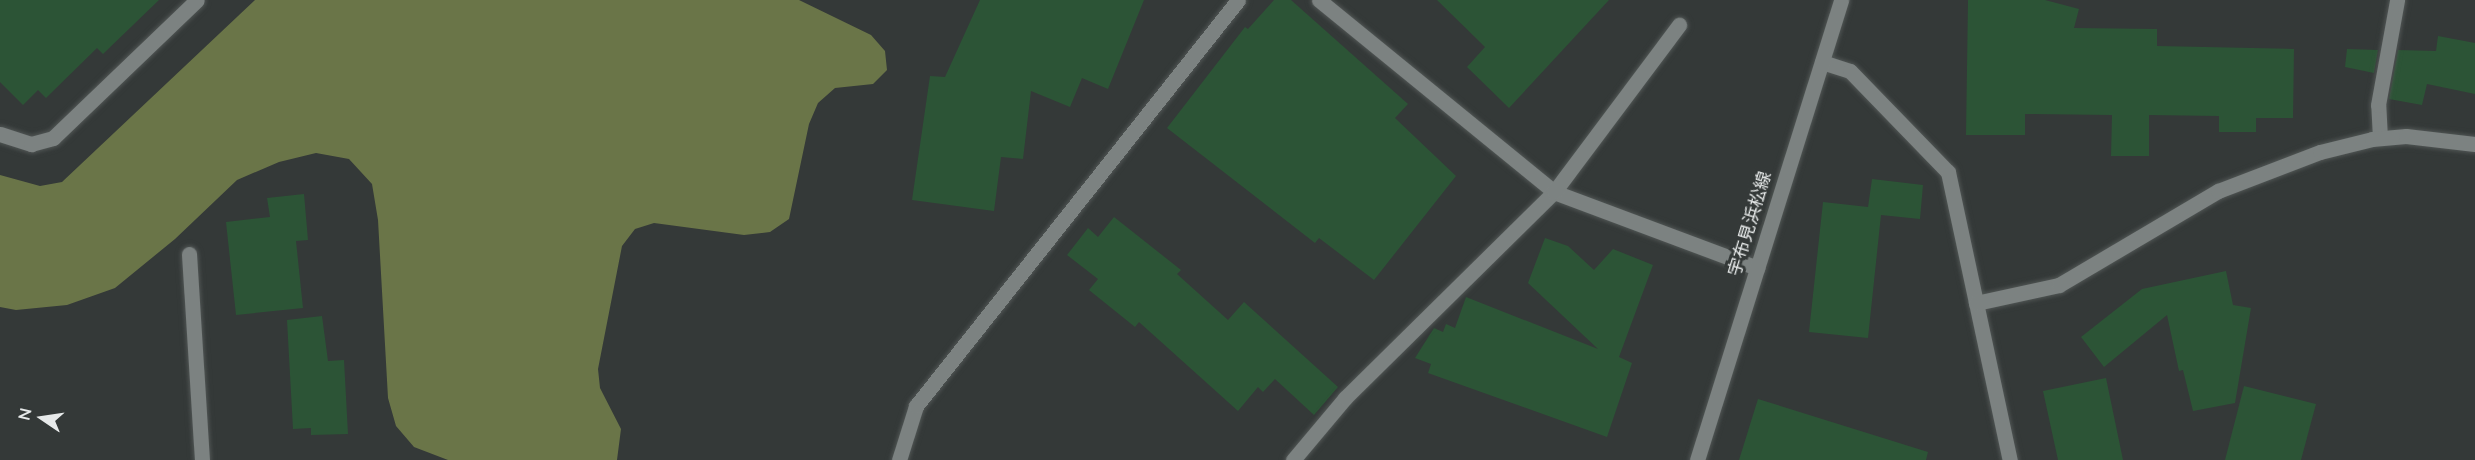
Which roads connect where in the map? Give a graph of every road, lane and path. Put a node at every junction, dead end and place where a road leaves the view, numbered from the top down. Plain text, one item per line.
1 (197, 0) edge
2 (1238, 0) edge
3 (1319, 0) edge
4 (1841, 0) edge
5 (2397, 0) edge
6 (1679, 25) dead end
7 (1822, 62) junction
8 (0, 134) edge
9 (2380, 138) junction
10 (2475, 144) edge
11 (1554, 192) junction
12 (189, 254) dead end
13 (1757, 268) junction
14 (1976, 303) junction
15 (201, 460) edge
16 (899, 460) edge
17 (1293, 460) edge
18 (1697, 460) edge
19 (2010, 460) edge

1 - 8 street
2 - 16 street
3 - 11 street
4 - 7 street, 宇布見浜松線
5 - 9 street
6 - 11 street
7 - 13 street, 宇布見浜松線
7 - 14 street
9 - 10 street
9 - 14 street
11 - 13 street
11 - 17 street
12 - 15 street
13 - 18 street, 宇布見浜松線
14 - 19 street

